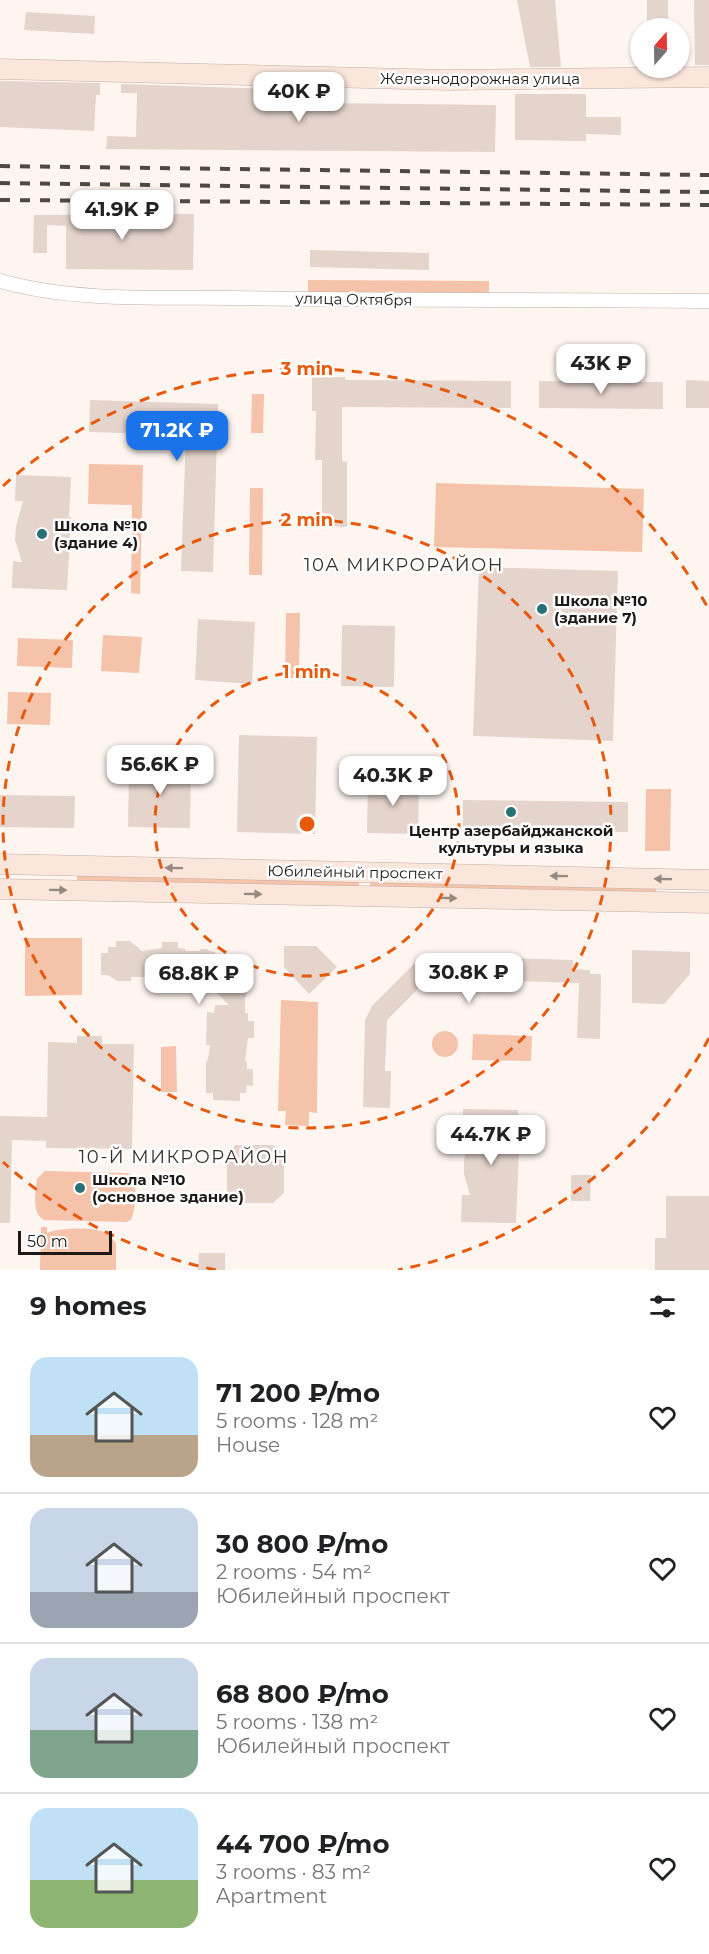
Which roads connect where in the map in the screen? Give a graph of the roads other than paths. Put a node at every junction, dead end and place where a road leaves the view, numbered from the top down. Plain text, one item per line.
1 (0, 69) edge
2 (709, 77) edge
3 (0, 281) edge
4 (709, 300) edge
5 (0, 864) edge
6 (709, 880) edge
7 (0, 889) edge
8 (709, 903) edge

1 - 2 street, Железнодорожная улица
3 - 4 street, улица Октября
6 -> 5 street, Юбилейный проспект
7 -> 8 street, Юбилейный проспект

